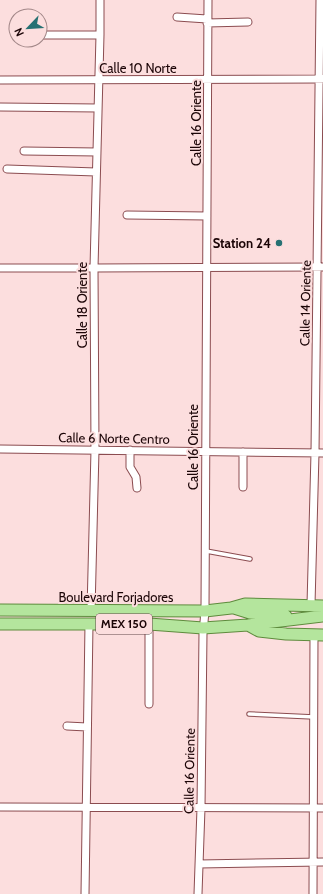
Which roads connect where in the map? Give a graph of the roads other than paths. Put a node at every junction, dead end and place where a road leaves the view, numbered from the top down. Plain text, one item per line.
1 (100, 0) edge
2 (208, 0) edge
3 (320, 0) edge
4 (177, 18) dead end
5 (207, 21) junction
6 (248, 22) dead end
7 (100, 34) junction
8 (48, 35) edge
9 (98, 79) junction
10 (321, 79) edge
11 (0, 80) edge
12 (208, 80) junction
13 (0, 107) edge
14 (98, 108) junction
15 (24, 150) dead end
16 (97, 152) junction
17 (7, 169) dead end
18 (96, 172) junction
19 (320, 173) edge
20 (320, 207) edge
21 (127, 214) dead end
22 (207, 216) junction
23 (320, 267) edge
24 (0, 268) edge
25 (94, 268) junction
26 (206, 268) junction
27 (320, 357) edge
28 (0, 449) edge
29 (96, 450) junction
30 (130, 450) junction
31 (205, 452) junction
32 (243, 452) junction
33 (319, 453) edge
34 (243, 487) dead end
35 (137, 488) dead end
36 (205, 550) junction
37 (250, 559) dead end
38 (311, 605) junction
39 (323, 606) edge
40 (231, 608) junction
41 (0, 610) edge
42 (91, 611) junction
43 (205, 611) junction
44 (323, 616) edge
45 (306, 618) junction
46 (323, 621) edge
47 (0, 624) edge
48 (89, 624) junction
49 (149, 624) junction
50 (248, 625) junction
51 (203, 628) junction
52 (319, 635) edge
53 (149, 704) dead end
54 (249, 714) dead end
55 (314, 717) junction
56 (67, 726) dead end
57 (88, 727) junction
58 (0, 807) edge
59 (86, 807) junction
60 (201, 808) junction
61 (314, 808) junction
62 (323, 808) edge
63 (312, 862) junction
64 (323, 862) edge
65 (199, 864) junction
66 (85, 894) edge
67 (198, 894) edge
68 (312, 894) edge

1 - 7 street, Calle 18 Oriente
2 - 5 street, Calle 16 Oriente
3 - 10 street, Calle 14 Oriente
4 - 5 street
5 - 6 street
5 - 12 street, Calle 16 Oriente
7 - 8 street
7 - 9 street, Calle 18 Oriente
9 - 11 street, Calle 10 Norte
9 - 12 street, Calle 10 Norte
9 - 14 street, Calle 18 Oriente
10 - 12 street, Calle 10 Norte
10 - 19 street, Calle 14 Oriente
12 - 22 street, Calle 16 Oriente
13 - 14 street
14 - 16 street, Calle 18 Oriente
15 - 16 street
16 - 18 street, Calle 18 Oriente
17 - 18 street
18 - 25 street, Calle 18 Oriente
19 - 20 street, Calle 14 Oriente
20 - 23 street, Calle 14 Oriente
21 - 22 street
22 - 26 street, Calle 16 Oriente
23 - 26 street
23 - 27 street, Calle 14 Oriente
24 - 25 street
25 - 26 street
25 - 29 street, Calle 18 Oriente
26 - 31 street, Calle 16 Oriente
27 - 33 street, Calle 14 Oriente
28 - 29 street, Calle 6 Norte Centro
29 - 30 street, Calle 6 Norte Centro
29 - 42 street, Calle 18 Oriente
30 - 31 street, Calle 6 Norte Centro
30 - 35 street
31 - 32 street, Calle 6 Norte Centro
31 - 36 street, Calle 16 Oriente
32 - 33 street, Calle 6 Norte Centro
32 - 34 street
33 - 38 street, Calle 14 Oriente
36 - 37 lane
36 - 43 street, Calle 16 Oriente
38 - 39 main road, Boulevard Forjadores
38 - 40 main road, Boulevard Forjadores
40 - 43 main road, Boulevard Forjadores / MEX 150
40 - 45 main road, MEX 150
41 - 42 main road, Boulevard Forjadores / MEX 150
42 - 43 main road, Boulevard Forjadores / MEX 150
43 - 51 street, Calle 16 Oriente
44 - 45 main road, Boulevard Forjadores
45 - 46 main road, MEX 150
45 - 50 main road, Boulevard Forjadores
47 - 48 main road, Boulevard Forjadores / MEX 150
48 - 49 main road, Boulevard Forjadores / MEX 150
48 - 57 street
49 - 51 main road, Boulevard Forjadores / MEX 150
49 - 53 street
50 - 51 main road, Boulevard Forjadores / MEX 150
50 - 52 main road, MEX 150
51 - 60 street, Calle 16 Oriente
52 - 55 street
54 - 55 lane
55 - 61 street
56 - 57 street
57 - 59 street
58 - 59 street
59 - 60 street
59 - 66 street
60 - 61 street
60 - 65 street, Calle 16 Oriente
61 - 62 street
61 - 63 street
63 - 64 street
63 - 65 street
63 - 68 street
65 - 67 street, Calle 16 Oriente

